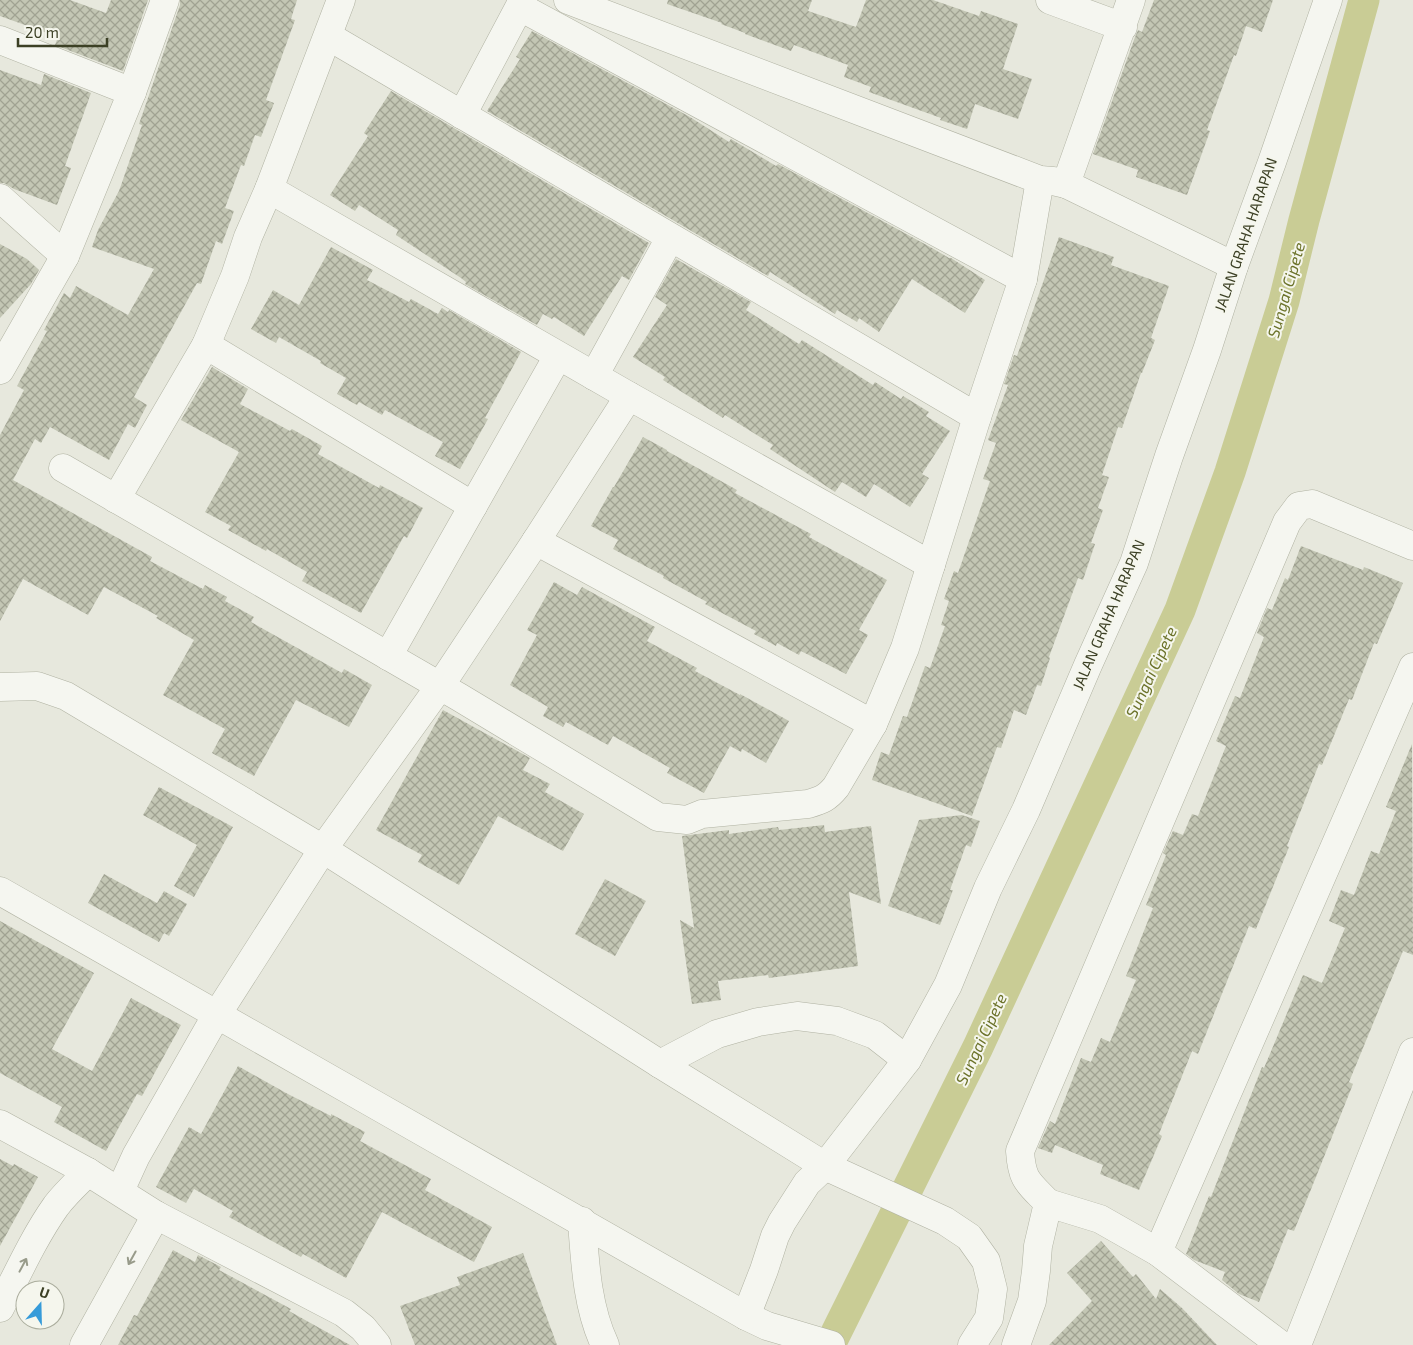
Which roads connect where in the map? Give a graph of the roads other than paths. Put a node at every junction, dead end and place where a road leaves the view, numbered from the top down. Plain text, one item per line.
1 (165, 0) edge
2 (341, 0) edge
3 (568, 0) edge
4 (1050, 0) edge
5 (1132, 0) edge
6 (1328, 0) edge
7 (522, 3) edge
8 (1123, 26) junction
9 (328, 36) junction
10 (0, 40) edge
11 (132, 92) junction
12 (462, 115) junction
13 (1053, 182) junction
14 (269, 190) junction
15 (0, 198) edge
16 (670, 238) junction
17 (65, 256) junction
18 (1234, 266) junction
19 (1023, 279) junction
20 (206, 345) junction
21 (558, 356) junction
22 (0, 370) edge
23 (594, 376) junction
24 (629, 396) junction
25 (977, 417) junction
26 (63, 468) dead end
27 (116, 499) junction
28 (473, 506) junction
29 (536, 541) junction
30 (1413, 546) edge
31 (931, 565) junction
32 (388, 656) junction
33 (1413, 667) edge
34 (440, 686) junction
35 (0, 687) edge
36 (873, 724) junction
37 (323, 849) junction
38 (0, 891) edge
39 (216, 1016) junction
40 (1413, 1052) edge
41 (907, 1060) junction
42 (660, 1064) junction
43 (0, 1124) edge
44 (824, 1166) junction
45 (88, 1172) junction
46 (120, 1192) junction
47 (1048, 1203) junction
48 (156, 1215) junction
49 (582, 1221) junction
50 (1158, 1252) junction
51 (0, 1308) edge
52 (757, 1329) edge
53 (974, 1344) edge
54 (84, 1345) edge
55 (377, 1345) edge
56 (605, 1345) edge
57 (831, 1345) edge
58 (1016, 1345) edge
59 (1281, 1345) edge
60 (1297, 1345) edge

1 - 11 street
2 - 9 street
3 - 13 street
4 - 8 street
5 - 8 street
6 - 18 street, JALAN GRAHA HARAPAN
7 - 12 street
7 - 19 street
8 - 13 street
9 - 12 street
9 - 14 street
10 - 11 street
11 - 17 street
12 - 16 street
13 - 18 street
13 - 19 street
14 - 20 street
14 - 21 street
15 - 17 street
16 - 23 street
16 - 25 street
17 - 22 street
18 - 41 street, JALAN GRAHA HARAPAN
19 - 25 street
20 - 27 street
20 - 28 street
21 - 23 street
21 - 28 street
23 - 24 street
24 - 29 street
24 - 31 street
25 - 31 street
26 - 27 street
27 - 32 street
28 - 32 street
29 - 34 street
29 - 36 street
30 - 47 street
31 - 36 street
32 - 34 street
33 - 50 street
34 - 36 street
34 - 37 street
35 - 37 street
37 - 39 street
37 - 42 street
38 - 39 street
39 - 46 street
39 - 49 street
40 - 60 street
41 - 42 street
41 - 44 street, JALAN GRAHA HARAPAN
42 - 44 street
43 - 45 street
44 - 52 street, JALAN GRAHA HARAPAN
44 - 53 street
45 - 46 street
51 -> 45 street
46 - 48 street
47 - 50 street
47 - 58 street
48 -> 54 street
48 - 55 street
49 - 52 street
49 - 56 street
50 - 59 street
52 - 57 street

